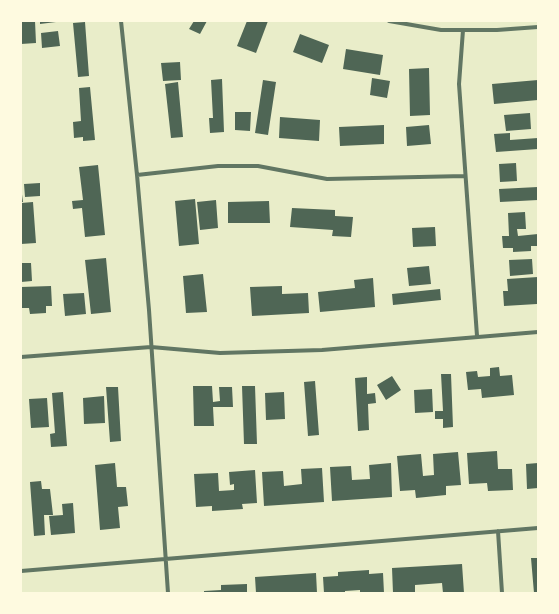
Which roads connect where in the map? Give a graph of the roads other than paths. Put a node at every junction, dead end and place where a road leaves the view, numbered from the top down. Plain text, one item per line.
1 (121, 21) edge
2 (389, 21) edge
3 (538, 28) edge
4 (463, 30) junction
5 (137, 175) junction
6 (464, 176) junction
7 (538, 332) edge
8 (477, 336) junction
9 (151, 347) junction
10 (21, 357) edge
11 (538, 528) edge
12 (498, 531) junction
13 (166, 559) junction
14 (21, 571) edge
15 (168, 593) edge
16 (502, 593) edge

1 - 5 street
2 - 4 street
3 - 4 street
4 - 6 street
5 - 6 street
5 - 9 street
6 - 8 street
7 - 8 street
8 - 9 street
9 - 10 street
9 - 13 street
11 - 12 street
12 - 13 street
12 - 16 street
13 - 14 street
13 - 15 street

